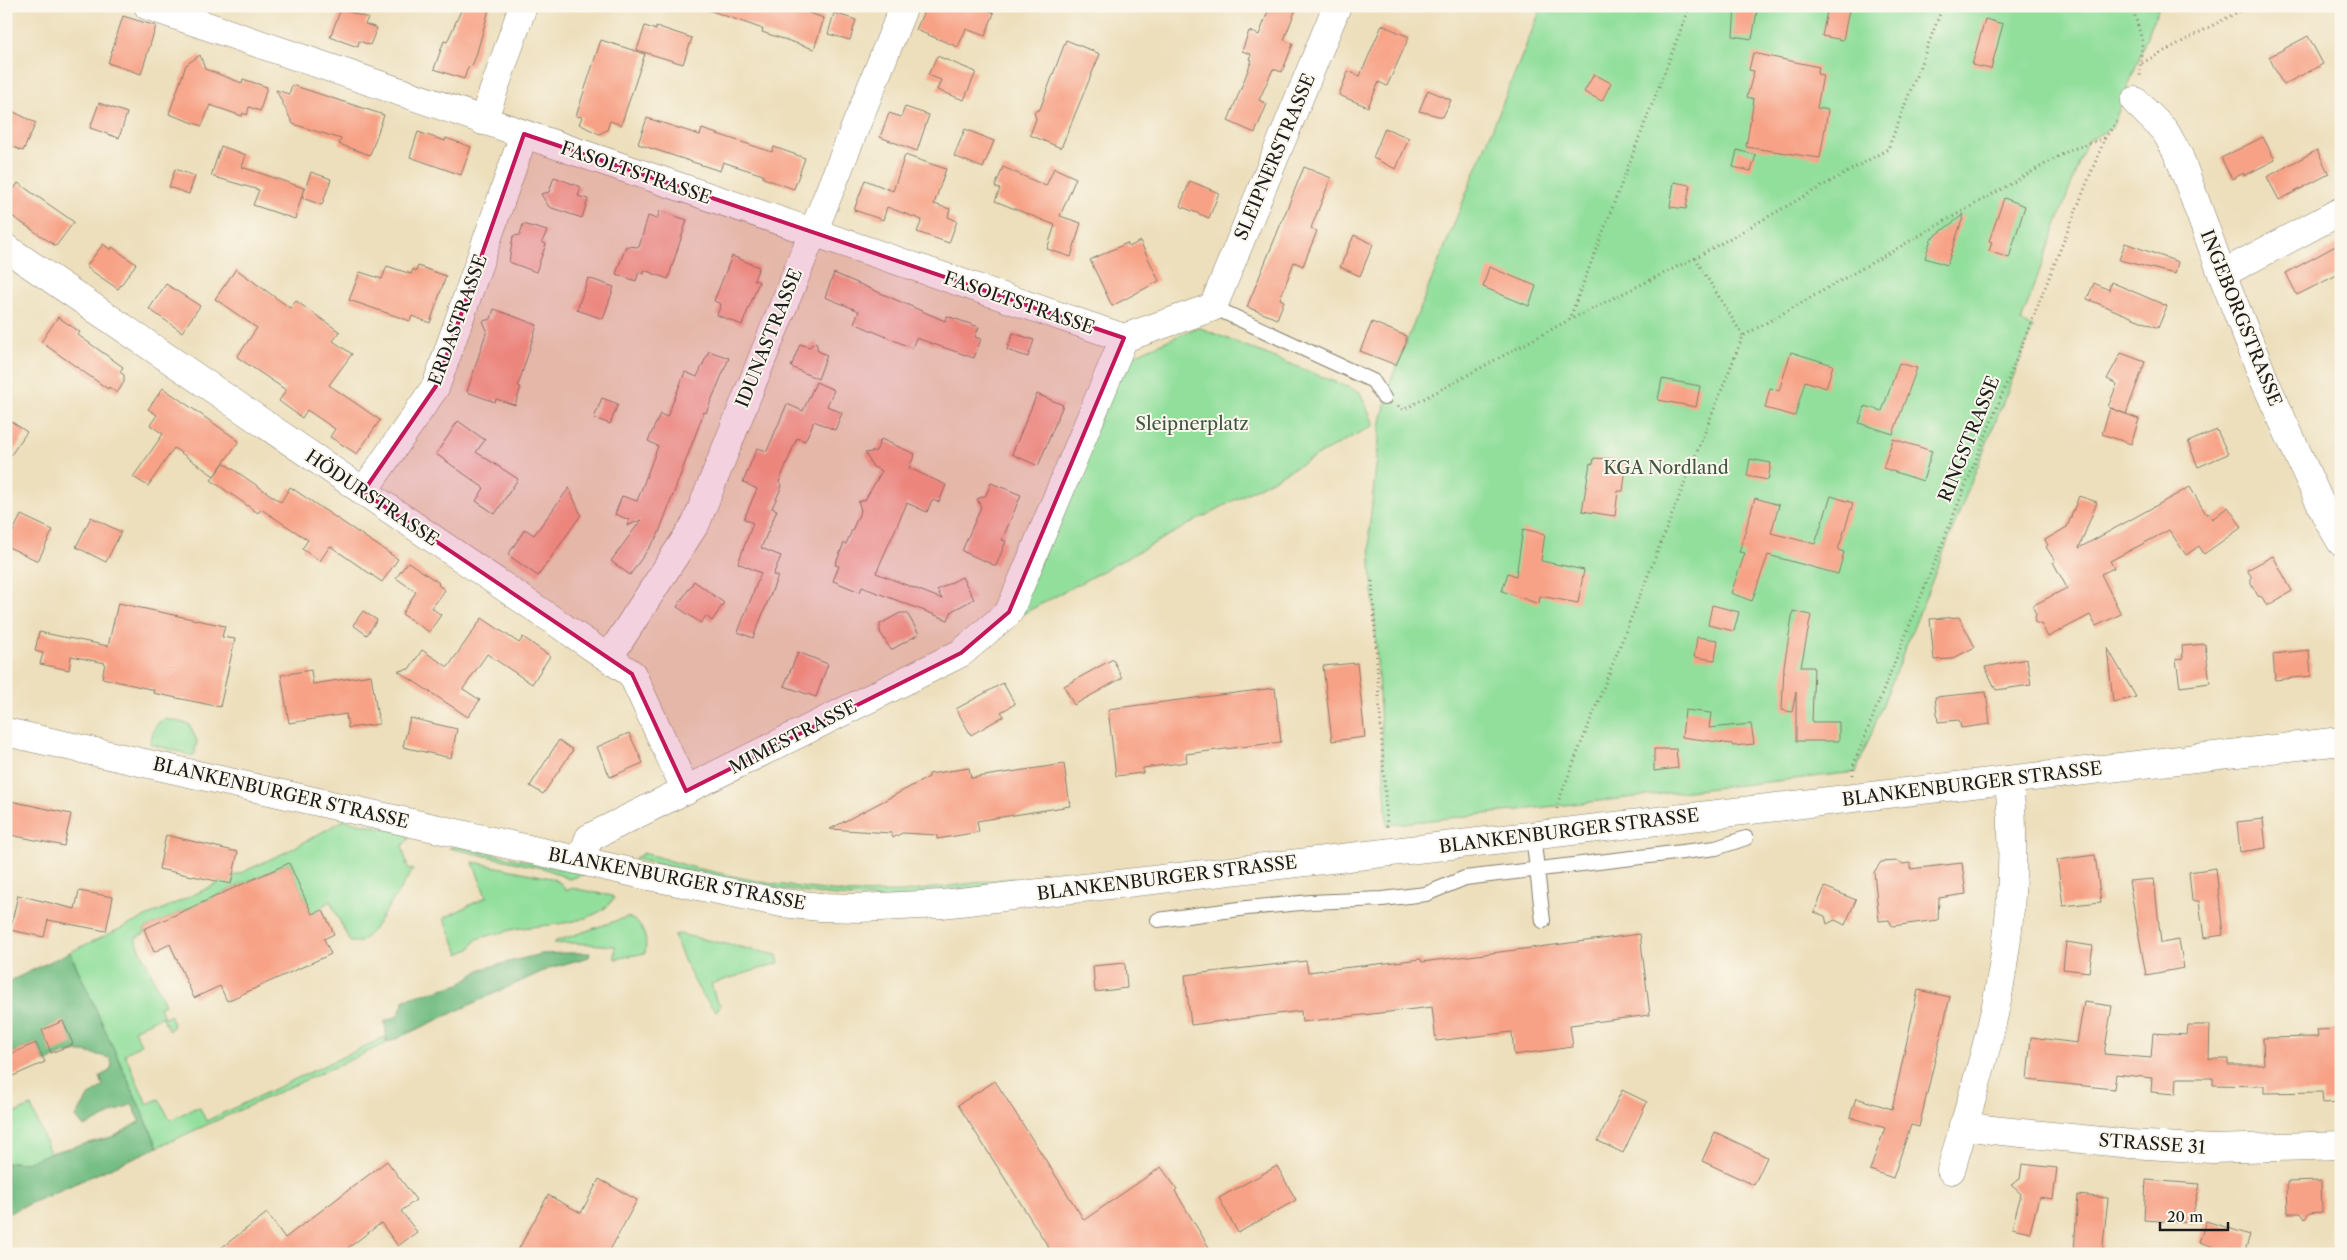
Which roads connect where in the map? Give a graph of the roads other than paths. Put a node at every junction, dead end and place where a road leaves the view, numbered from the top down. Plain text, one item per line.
1 (148, 6) edge
2 (523, 6) edge
3 (904, 6) edge
4 (1337, 6) edge
5 (2135, 101) road end
6 (483, 121) junction
7 (524, 134) junction
8 (2341, 211) edge
9 (811, 233) junction
10 (6, 248) edge
11 (2222, 274) junction
12 (1212, 307) junction
13 (1124, 338) junction
14 (1384, 398) road end
15 (364, 492) junction
16 (2341, 542) edge
17 (609, 657) junction
18 (6, 732) edge
19 (2341, 741) edge
20 (2009, 780) junction
21 (686, 791) junction
22 (1544, 833) junction
23 (1746, 838) dead end
24 (581, 860) junction
25 (1537, 869) junction
26 (1158, 920) dead end
27 (1543, 921) dead end
28 (1963, 1125) junction
29 (2341, 1145) edge
30 (1951, 1170) dead end

1 - 6 street, FASOLTSTRASSE
2 - 6 street
3 - 9 street, IDUNASTRASSE
4 - 12 street, SLEIPNERSTRASSE
5 - 11 street, INGEBORGSTRASSE
6 - 7 street, FASOLTSTRASSE
7 - 9 street, FASOLTSTRASSE
7 - 15 street, ERDASTRASSE
8 - 11 street
9 - 13 street, FASOLTSTRASSE
9 - 17 street, IDUNASTRASSE
10 - 15 street, HÖDURSTRASSE
11 - 16 street, INGEBORGSTRASSE
12 - 13 street
12 - 14 lane
13 - 21 street, MIMESTRASSE
15 - 17 street, HÖDURSTRASSE
17 - 21 street, HÖDURSTRASSE
18 - 24 street, BLANKENBURGER STRASSE
19 - 20 street, BLANKENBURGER STRASSE
20 - 22 street, BLANKENBURGER STRASSE
20 - 28 street
21 - 24 street, MIMESTRASSE
22 - 24 street, BLANKENBURGER STRASSE
22 - 25 lane
23 - 25 lane
25 - 26 lane
25 - 27 lane
28 - 29 street, STRASSE 31
28 - 30 street

